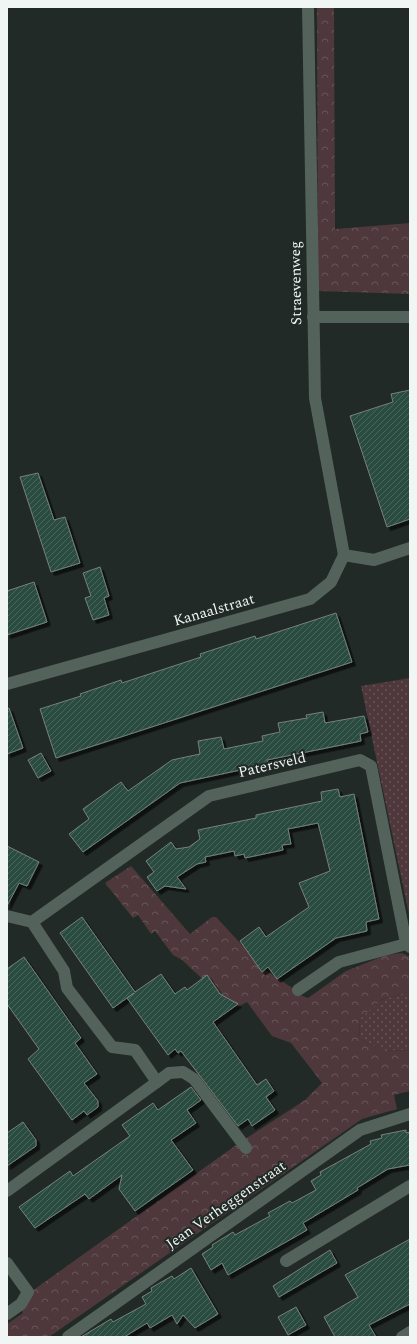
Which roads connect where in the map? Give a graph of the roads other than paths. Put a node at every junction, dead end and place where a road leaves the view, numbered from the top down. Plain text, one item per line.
1 (308, 7) edge
2 (313, 317) junction
3 (410, 317) edge
4 (410, 548) edge
5 (344, 555) junction
6 (7, 684) edge
7 (7, 916) edge
8 (32, 922) junction
9 (409, 944) edge
10 (298, 990) dead end
11 (157, 1082) junction
12 (410, 1114) edge
13 (246, 1148) dead end
14 (410, 1186) edge
15 (7, 1190) edge
16 (286, 1261) dead end
17 (7, 1263) edge
18 (7, 1314) edge
19 (410, 1332) edge
20 (68, 1337) edge
21 (402, 1337) edge

1 - 2 street, Straevenweg
2 - 3 street
2 - 5 street, Straevenweg
4 - 5 street
5 - 6 street, Kanaalstraat
7 - 8 street
8 - 9 street, Patersveld
8 - 11 street
9 - 10 street
11 - 13 street
11 - 15 street
12 - 20 street, Jean Verheggenstraat
14 - 16 street
17 - 18 street
19 - 21 street

